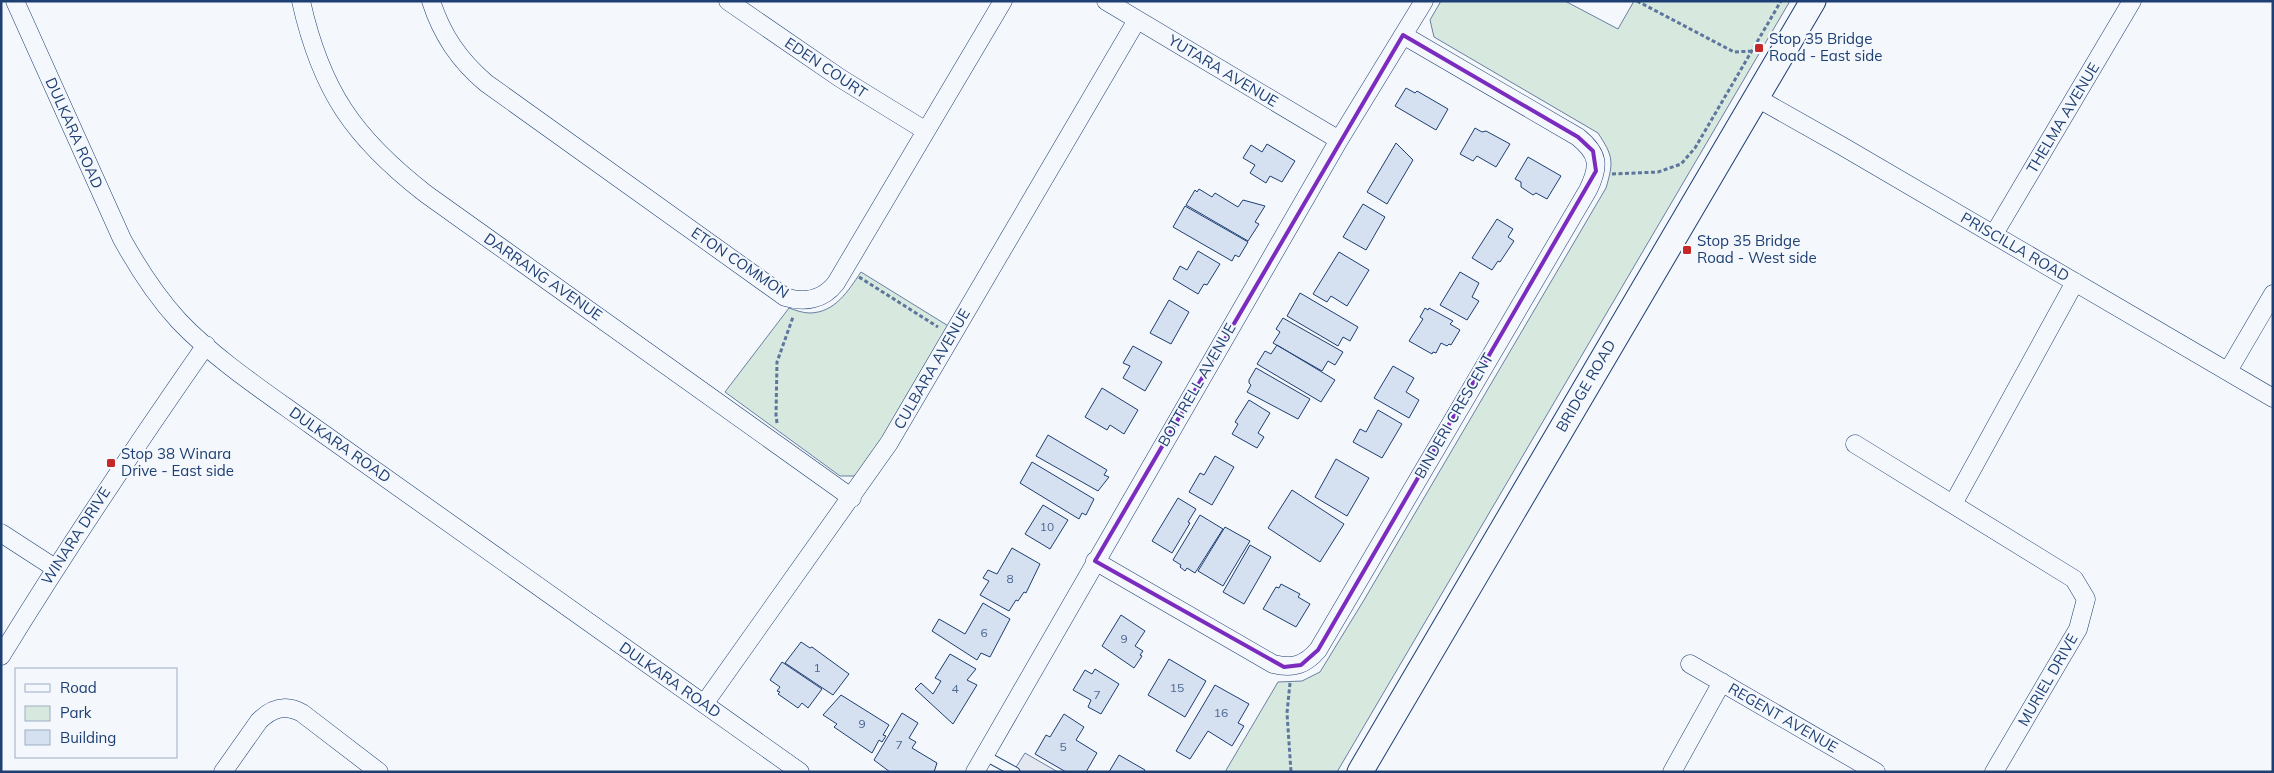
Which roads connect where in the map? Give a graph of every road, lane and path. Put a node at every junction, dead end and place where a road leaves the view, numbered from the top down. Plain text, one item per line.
1 (16, 1) edge
2 (301, 1) edge
3 (431, 1) edge
4 (728, 1) edge
5 (1003, 1) edge
6 (1106, 1) edge
7 (1424, 1) edge
8 (1637, 1) edge
9 (1782, 1) edge
10 (1813, 1) edge
11 (2132, 1) edge
12 (1137, 20) junction
13 (1403, 35) junction
14 (1752, 51) junction
15 (1757, 98) junction
16 (926, 131) junction
17 (1339, 140) junction
18 (1595, 174) junction
19 (1994, 234) junction
20 (846, 269) junction
21 (2075, 282) junction
22 (2273, 294) edge
23 (800, 300) junction
24 (952, 335) junction
25 (206, 345) junction
26 (2228, 372) junction
27 (2273, 398) edge
28 (1855, 444) dead end
29 (783, 448) junction
30 (852, 498) junction
31 (1953, 504) junction
32 (1, 533) edge
33 (1095, 561) junction
34 (55, 568) junction
35 (1, 656) edge
36 (1690, 664) dead end
37 (1292, 667) junction
38 (1722, 682) junction
39 (704, 704) junction
40 (984, 755) junction
41 (223, 772) edge
42 (378, 772) edge
43 (800, 772) edge
44 (975, 772) edge
45 (1015, 772) edge
46 (1291, 772) edge
47 (1360, 772) edge
48 (1672, 772) edge
49 (1876, 772) edge
50 (1994, 772) edge

1 - 25 street, DULKARA ROAD
2 - 29 street, DARRANG AVENUE
3 - 23 street, ETON COMMON
4 - 16 street, EDEN COURT
5 - 16 street, ETON COMMON
6 - 12 street, YUTARA AVENUE
7 - 13 street, BOTTRELL AVENUE
8 - 14 path
9 - 14 path
10 - 15 main road, BRIDGE ROAD
11 - 19 street, THELMA AVENUE
12 - 17 street, YUTARA AVENUE
12 - 24 street, CULBARA AVENUE
13 - 17 street, BOTTRELL AVENUE
13 - 18 street
14 - 18 path
15 - 19 street, PRISCILLA ROAD
15 - 47 main road, BRIDGE ROAD
16 - 20 street, ETON COMMON
17 - 33 street, BOTTRELL AVENUE
18 - 37 street, BINDERI CRESCENT
19 - 21 street, PRISCILLA ROAD
20 - 23 street, ETON COMMON
20 - 24 path
21 - 26 street, PRISCILLA ROAD
21 - 31 street
22 - 26 street
23 - 29 path
24 - 30 street, CULBARA AVENUE
25 - 34 street, WINARA DRIVE
25 - 39 street, DULKARA ROAD
26 - 27 street, PRISCILLA ROAD
28 - 31 street, MURIEL DRIVE
29 - 30 street, DARRANG AVENUE
30 - 39 street, CULBARA AVENUE
31 - 50 street, MURIEL DRIVE
32 - 34 street
33 - 37 street
33 - 40 street, BOTTRELL AVENUE
34 - 35 street, WINARA DRIVE
36 - 38 street, REGENT AVENUE
37 - 46 path
38 - 48 street
38 - 49 street, REGENT AVENUE
39 - 43 street, DULKARA ROAD
40 - 44 street, BOTTRELL AVENUE
40 - 45 lane
41 - 42 street

